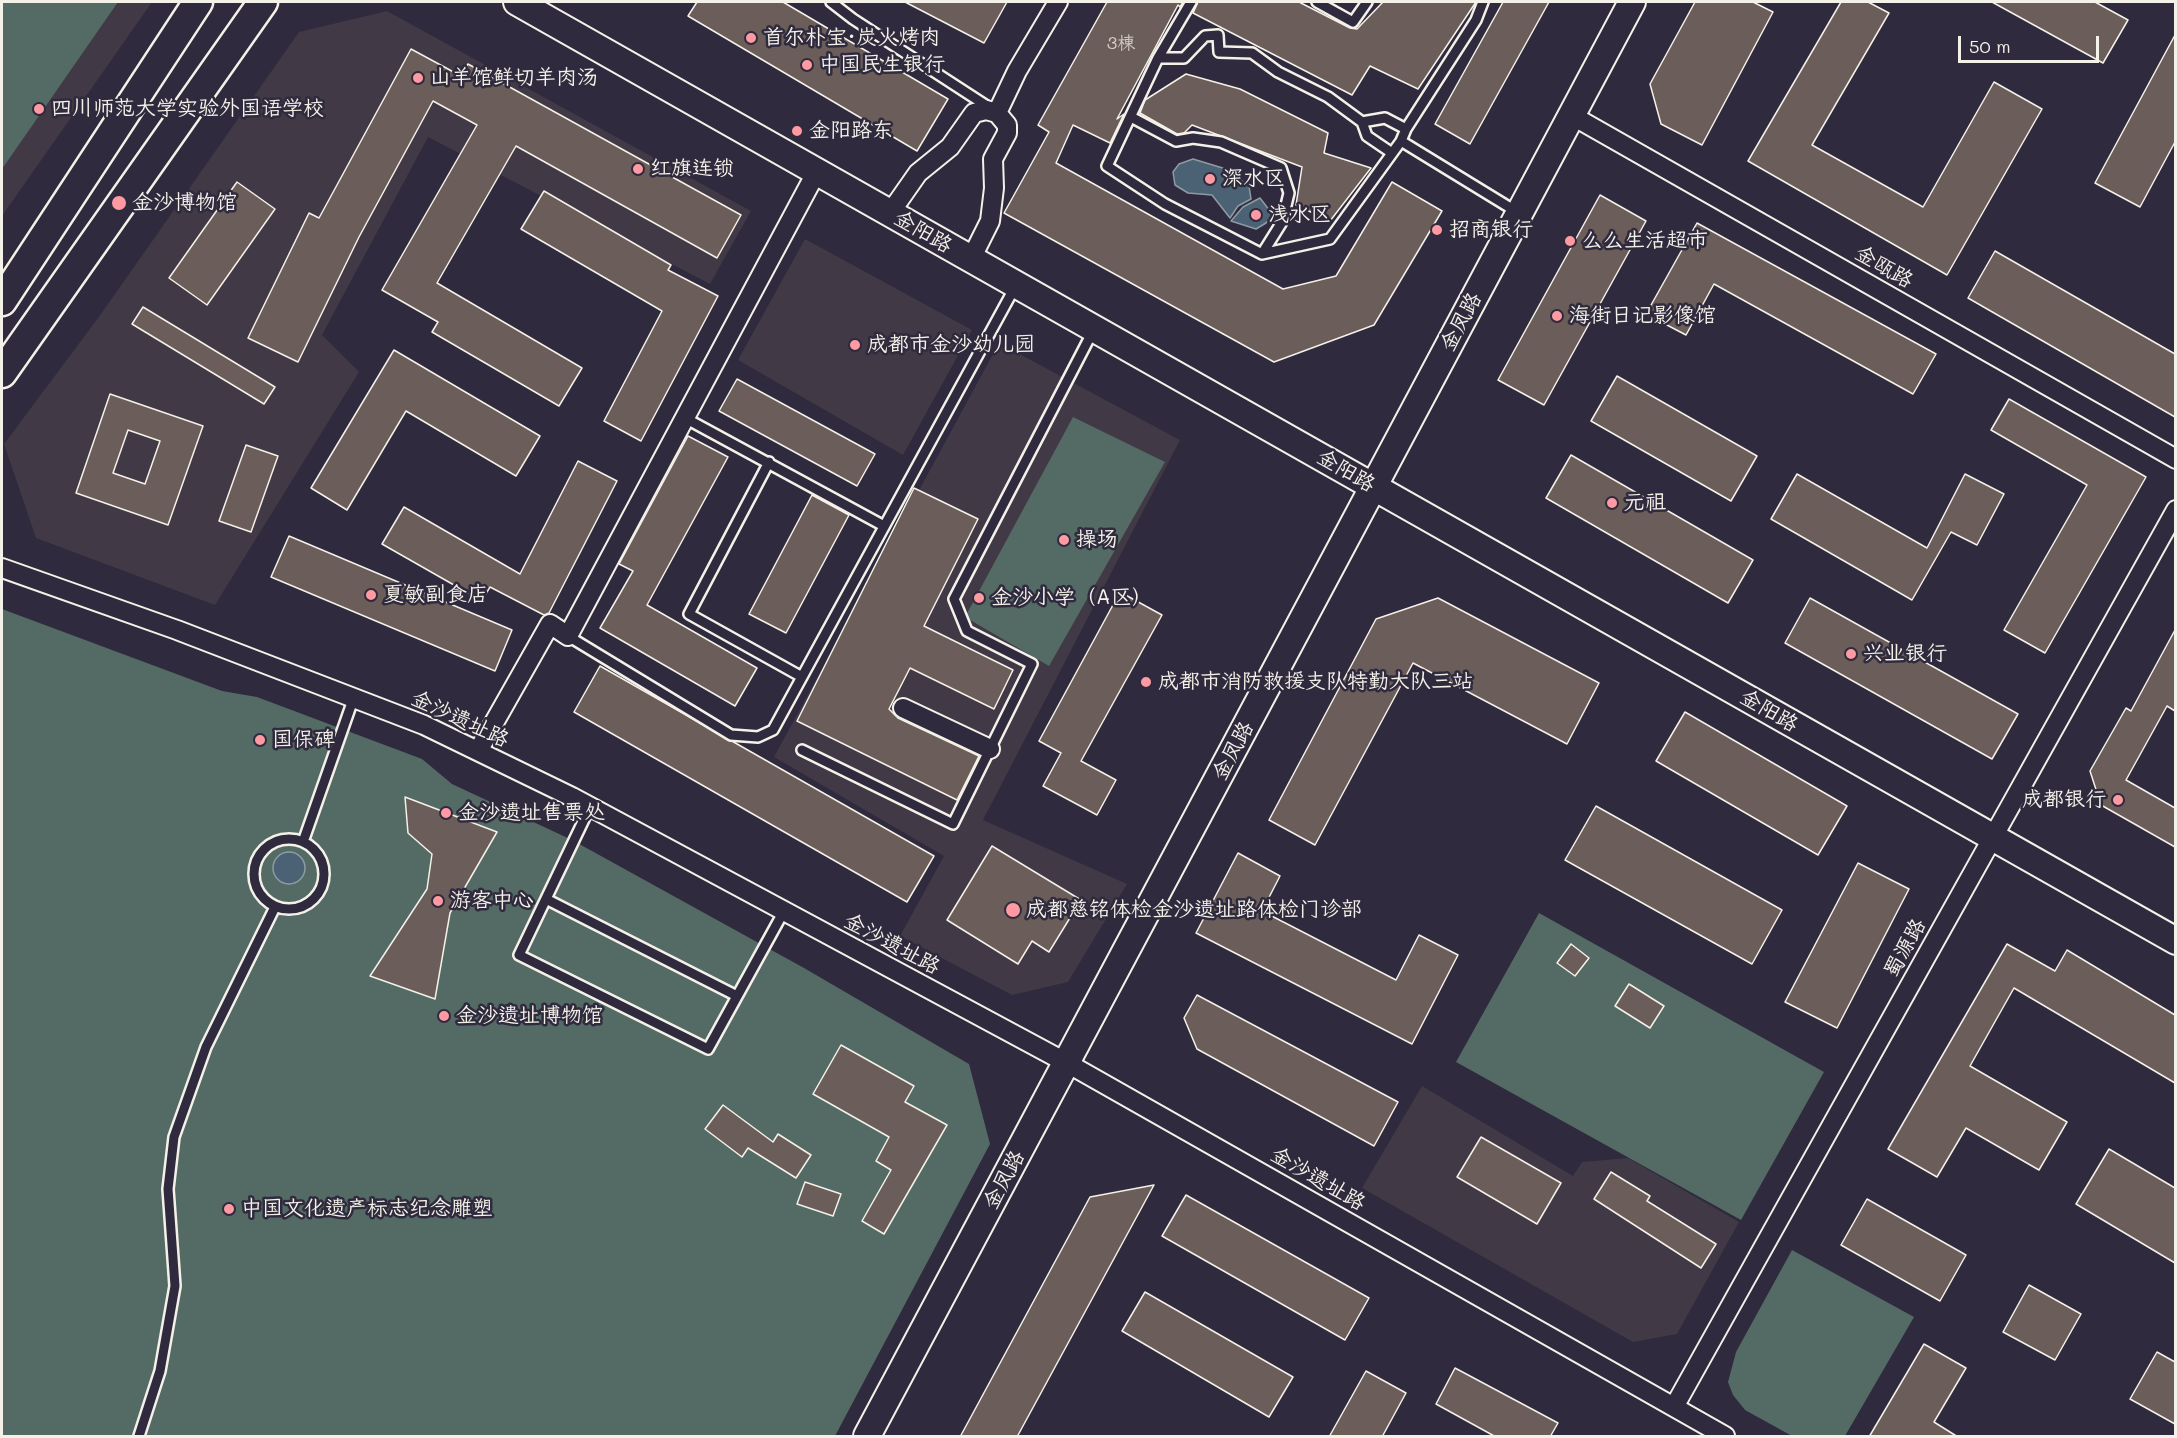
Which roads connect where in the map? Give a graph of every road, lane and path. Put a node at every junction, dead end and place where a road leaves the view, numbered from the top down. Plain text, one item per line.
1 (198, 2) edge
2 (263, 2) edge
3 (517, 2) edge
4 (831, 2) edge
5 (1058, 2) edge
6 (1191, 2) edge
7 (1317, 2) edge
8 (1367, 2) edge
9 (1483, 2) edge
10 (1632, 2) edge
11 (1158, 58) junction
12 (998, 113) junction
13 (1571, 115) junction
14 (1131, 117) junction
15 (1362, 122) junction
16 (1406, 129) junction
17 (1401, 141) junction
18 (1392, 153) junction
19 (817, 171) junction
20 (890, 213) junction
21 (1519, 213) junction
22 (1262, 254) junction
23 (971, 259) junction
24 (1016, 284) junction
25 (2, 301) edge
26 (1095, 329) junction
27 (2, 373) edge
28 (685, 418) junction
29 (2175, 459) edge
30 (769, 462) junction
31 (1374, 487) junction
32 (2175, 510) edge
33 (884, 526) junction
34 (2, 568) edge
35 (568, 636) junction
36 (802, 677) junction
37 (354, 697) junction
38 (903, 708) dead end
39 (990, 749) junction
40 (802, 750) dead end
41 (478, 751) junction
42 (590, 807) junction
43 (1993, 837) junction
44 (303, 842) junction
45 (546, 899) junction
46 (275, 907) junction
47 (784, 911) junction
48 (2175, 941) edge
49 (737, 996) junction
50 (1066, 1063) junction
51 (1674, 1407) junction
52 (874, 1434) edge
53 (139, 1437) edge
54 (1725, 1437) edge

1 - 25 main road
2 - 27 main road
3 - 19 street, 金阳路
4 - 12 lane
5 - 12 street
6 - 11 lane
7 - 8 lane
9 - 16 lane
10 - 13 street, 金凤路
11 - 14 lane
11 - 15 lane
12 - 20 street
12 - 23 street
13 - 21 street, 金凤路
13 - 29 street, 金瓯路
14 - 22 lane
14 - 22 lane
15 - 16 lane
15 - 18 lane
16 - 17 lane
17 - 18 lane
17 - 21 lane
18 - 22 lane
19 - 20 street, 金阳路
19 - 28 street
20 - 23 street, 金阳路
21 - 31 street, 金凤路
23 - 24 street, 金阳路
24 - 26 street, 金阳路
24 - 33 lane
26 - 31 street, 金阳路
26 - 39 lane
28 - 30 lane
28 - 35 street
30 - 33 lane
30 - 36 lane
31 - 43 street, 金阳路
31 - 50 street, 金凤路
32 - 43 street, 蜀源路
33 - 36 lane
34 - 37 street, 金沙遗址路
35 - 36 lane
35 - 41 street
37 - 41 street, 金沙遗址路
37 - 44 lane
38 - 39 street
39 - 40 lane
41 - 42 street, 金沙遗址路
42 - 45 lane
42 - 47 street, 金沙遗址路
43 - 48 street, 金阳路
43 - 51 street, 蜀源路
44 - 46 lane
44 - 46 lane
45 - 49 lane
45 - 49 lane
46 - 53 lane
47 - 49 lane
47 - 50 street, 金沙遗址路
50 - 51 street, 金沙遗址路
50 - 52 street, 金凤路
51 - 54 street, 金沙遗址路

